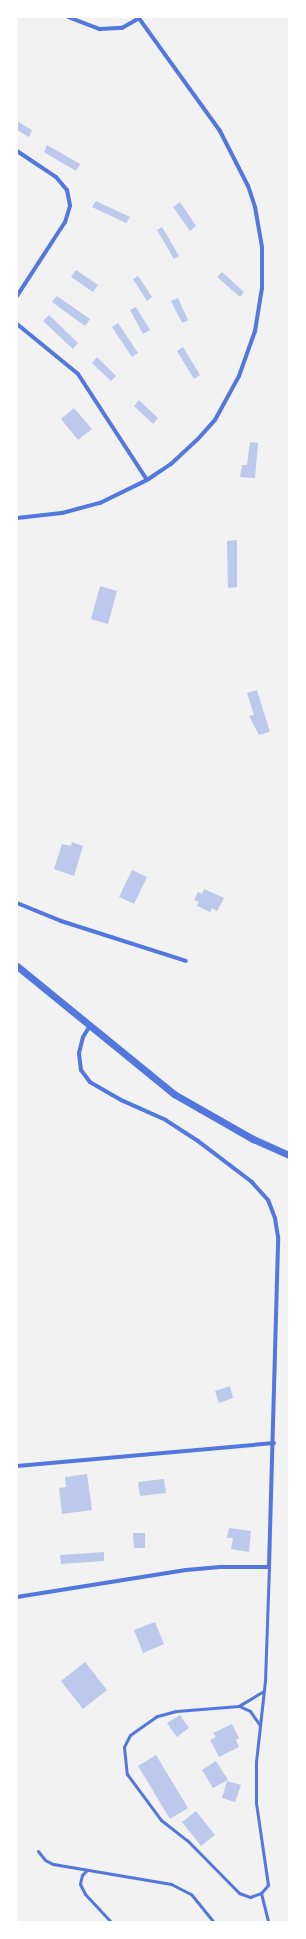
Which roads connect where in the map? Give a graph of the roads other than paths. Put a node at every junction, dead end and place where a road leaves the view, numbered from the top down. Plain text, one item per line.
1 (68, 17) edge
2 (138, 18) edge
3 (17, 151) edge
4 (17, 296) edge
5 (17, 324) edge
6 (147, 480) junction
7 (17, 518) edge
8 (17, 903) edge
9 (186, 961) dead end
10 (17, 966) edge
11 (90, 1026) junction
12 (289, 1155) edge
13 (274, 1443) junction
14 (17, 1466) edge
15 (269, 1567) junction
16 (17, 1597) edge
17 (262, 1692) junction
18 (239, 1706) junction
19 (260, 1724) junction
20 (38, 1851) dead end
21 (87, 1870) junction
22 (261, 1893) junction
23 (111, 1922) edge
24 (214, 1922) edge
25 (268, 1922) edge

1 - 2 street
2 - 6 street
3 - 4 street
5 - 6 street
6 - 7 street
8 - 9 street
10 - 11 street
11 - 12 street
11 - 13 street
13 - 14 street
13 - 15 street
15 - 16 street
15 - 17 lane
17 - 18 lane
17 - 19 lane
18 - 19 lane
18 - 22 lane
19 - 22 lane
20 - 21 lane
21 - 23 lane
21 - 24 lane
22 - 25 lane

